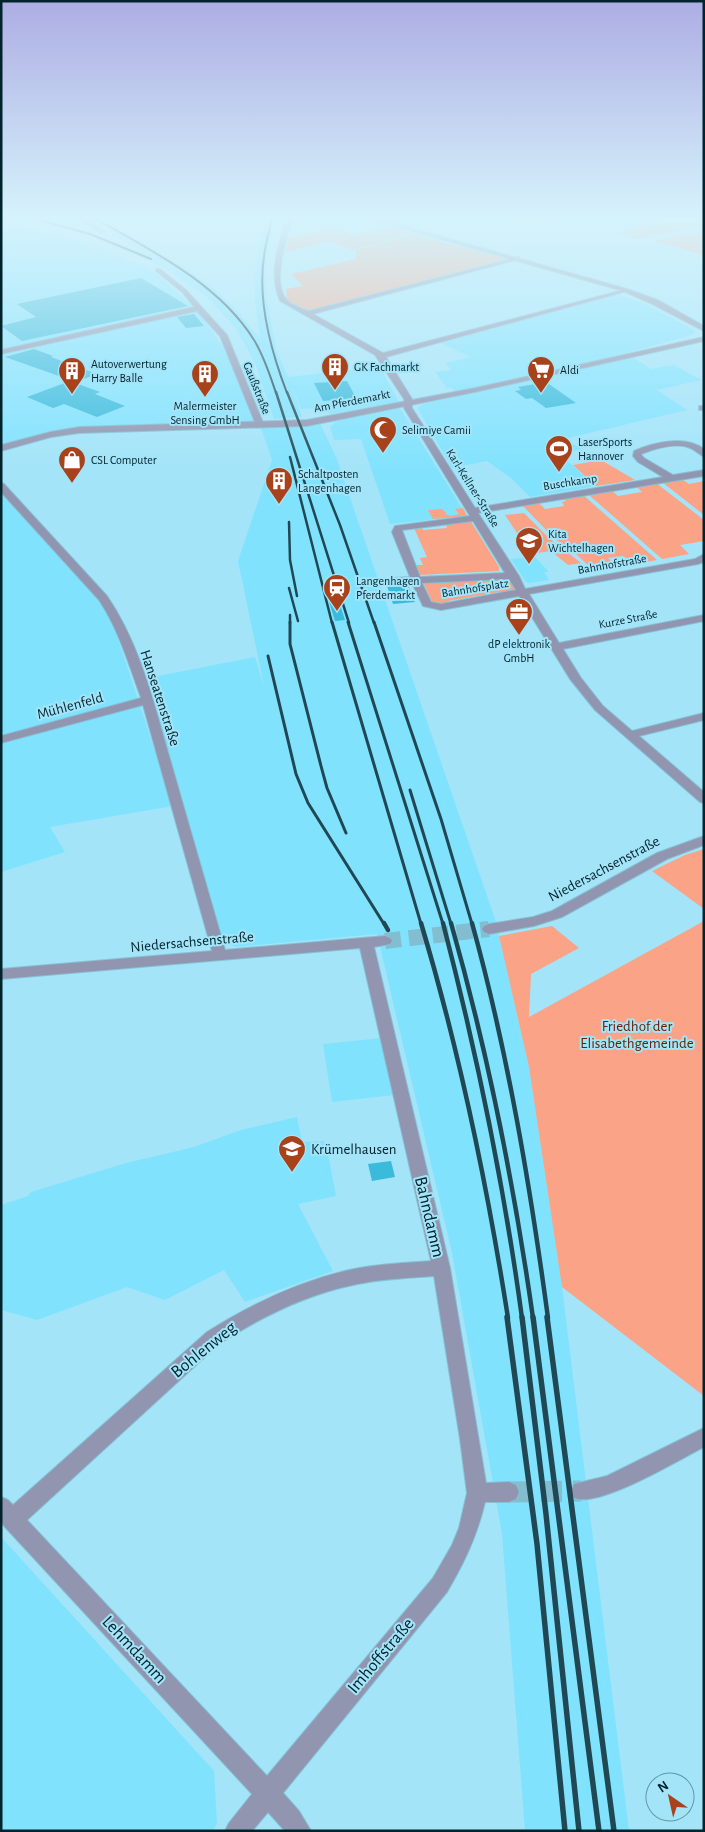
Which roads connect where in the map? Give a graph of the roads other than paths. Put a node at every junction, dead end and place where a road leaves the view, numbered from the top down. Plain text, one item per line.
1 (194, 301) edge
2 (285, 301) edge
3 (353, 301) edge
4 (583, 301) edge
5 (654, 301) edge
6 (200, 308) junction
7 (306, 314) junction
8 (704, 329) edge
9 (704, 339) edge
10 (1, 352) edge
11 (381, 356) junction
12 (408, 404) junction
13 (260, 425) junction
14 (1, 448) edge
15 (704, 454) edge
16 (704, 472) edge
17 (671, 478) junction
18 (1, 486) edge
19 (475, 514) junction
20 (704, 557) edge
21 (514, 576) junction
22 (416, 580) junction
23 (380, 582) dead end
24 (524, 593) junction
25 (704, 618) edge
26 (558, 647) junction
27 (147, 700) junction
28 (704, 716) edge
29 (630, 735) junction
30 (1, 740) edge
31 (704, 799) edge
32 (704, 840) edge
33 (489, 929) tunnel mouth
34 (385, 941) tunnel mouth
35 (366, 943) junction
36 (220, 956) junction
37 (1, 974) edge
38 (440, 1268) junction
39 (704, 1437) edge
40 (581, 1491) tunnel mouth
41 (509, 1492) tunnel mouth
42 (476, 1493) junction
43 (7, 1514) edge
44 (267, 1793) junction
45 (237, 1831) edge
46 (299, 1831) edge

1 - 6 street, Gaußstraße
2 - 7 street, Karl-Kellner-Straße
3 - 7 street
4 - 11 street
5 - 8 street
6 - 10 street
6 - 13 street, Gaußstraße
7 - 11 street, Karl-Kellner-Straße
9 - 12 street, Am Pferdemarkt
11 - 12 street, Karl-Kellner-Straße
12 - 13 street, Am Pferdemarkt
12 - 19 street, Karl-Kellner-Straße
13 - 14 street, Am Pferdemarkt
15 - 17 street
16 - 17 street, Buschkamp
17 - 19 street, Buschkamp
18 - 27 street, Hanseatenstraße
19 - 21 street, Karl-Kellner-Straße
19 - 22 street, Bahnhofsplatz
20 - 24 street, Bahnhofstraße
21 - 22 street, Bahnhofsplatz
21 - 24 street, Karl-Kellner-Straße
22 - 23 street, Bahnhofsplatz
22 - 24 street, Bahnhofsplatz
24 - 26 street, Karl-Kellner-Straße
25 - 26 street, Kurze Straße
26 - 29 street, Karl-Kellner-Straße
27 - 30 street, Mühlenfeld
27 - 36 street, Hanseatenstraße
28 - 29 street
29 - 31 street, Karl-Kellner-Straße
32 - 33 street, Niedersachsenstraße
34 - 35 street, Niedersachsenstraße
35 - 36 street, Niedersachsenstraße
35 - 38 street, Bahndamm
36 - 37 street, Niedersachsenstraße
38 - 42 street, Bahndamm
38 - 43 street, Bohlenweg
39 - 40 street
41 - 42 street
42 - 44 street, Imhoffstraße
43 - 44 street, Lehmdamm
44 - 45 street, Imhoffstraße
44 - 46 street, Lehmdamm

